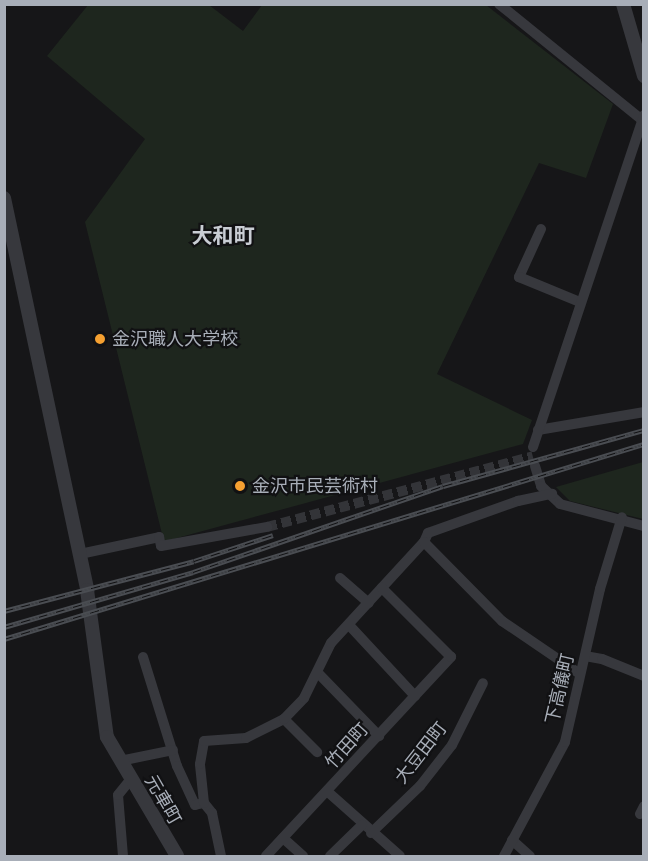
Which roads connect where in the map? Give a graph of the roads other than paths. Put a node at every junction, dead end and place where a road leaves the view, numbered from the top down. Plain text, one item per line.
1 (499, 4) edge
2 (623, 4) edge
3 (644, 76) edge
4 (643, 117) edge
5 (4, 198) edge
6 (541, 229) dead end
7 (580, 302) junction
8 (644, 412) edge
9 (538, 430) junction
10 (533, 447) dead end
11 (535, 466) dead end
12 (552, 494) junction
13 (622, 518) junction
14 (644, 526) edge
15 (267, 527) tunnel mouth
16 (424, 542) junction
17 (80, 554) junction
18 (340, 578) dead end
19 (382, 588) junction
20 (369, 603) junction
21 (349, 625) junction
22 (585, 656) junction
23 (143, 657) dead end
24 (318, 674) junction
25 (580, 674) junction
26 (644, 676) edge
27 (483, 683) dead end
28 (415, 696) junction
29 (284, 719) junction
30 (379, 736) junction
31 (173, 750) junction
32 (317, 752) dead end
33 (120, 761) junction
34 (130, 780) junction
35 (328, 792) junction
36 (204, 803) junction
37 (367, 829) junction
38 (284, 838) junction
39 (512, 840) junction
40 (123, 856) edge
41 (177, 856) edge
42 (221, 856) edge
43 (266, 856) edge
44 (303, 856) edge
45 (330, 856) edge
46 (400, 856) edge
47 (504, 856) edge
48 (530, 856) edge

1 - 4 street
2 - 3 street
4 - 7 street
5 - 17 street, 元車町
6 - 7 street
7 - 9 street
8 - 9 street
9 - 10 street
11 - 12 street
12 - 13 street
12 - 16 street
13 - 14 street
13 - 22 street, 下高儀町
15 - 17 street
16 - 19 street
16 - 25 street
17 - 33 street, 元車町
18 - 20 street
19 - 20 street
19 - 28 street, 竹田町
20 - 21 street
21 - 24 street
21 - 28 street
22 - 25 street, 下高儀町
22 - 26 street
23 - 31 street
24 - 29 street
24 - 30 street
25 - 39 street, 下高儀町
27 - 37 street, 大豆田町
28 - 30 street, 竹田町
29 - 32 street
29 - 36 street
30 - 35 street, 竹田町
31 - 33 street
31 - 36 street
33 - 34 street, 元車町
34 - 40 street
34 - 41 street, 元車町
35 - 37 street
35 - 38 street, 竹田町
36 - 42 street
37 - 45 street, 大豆田町
37 - 46 street
38 - 43 street, 竹田町
38 - 44 street
39 - 47 street, 下高儀町
39 - 48 street

